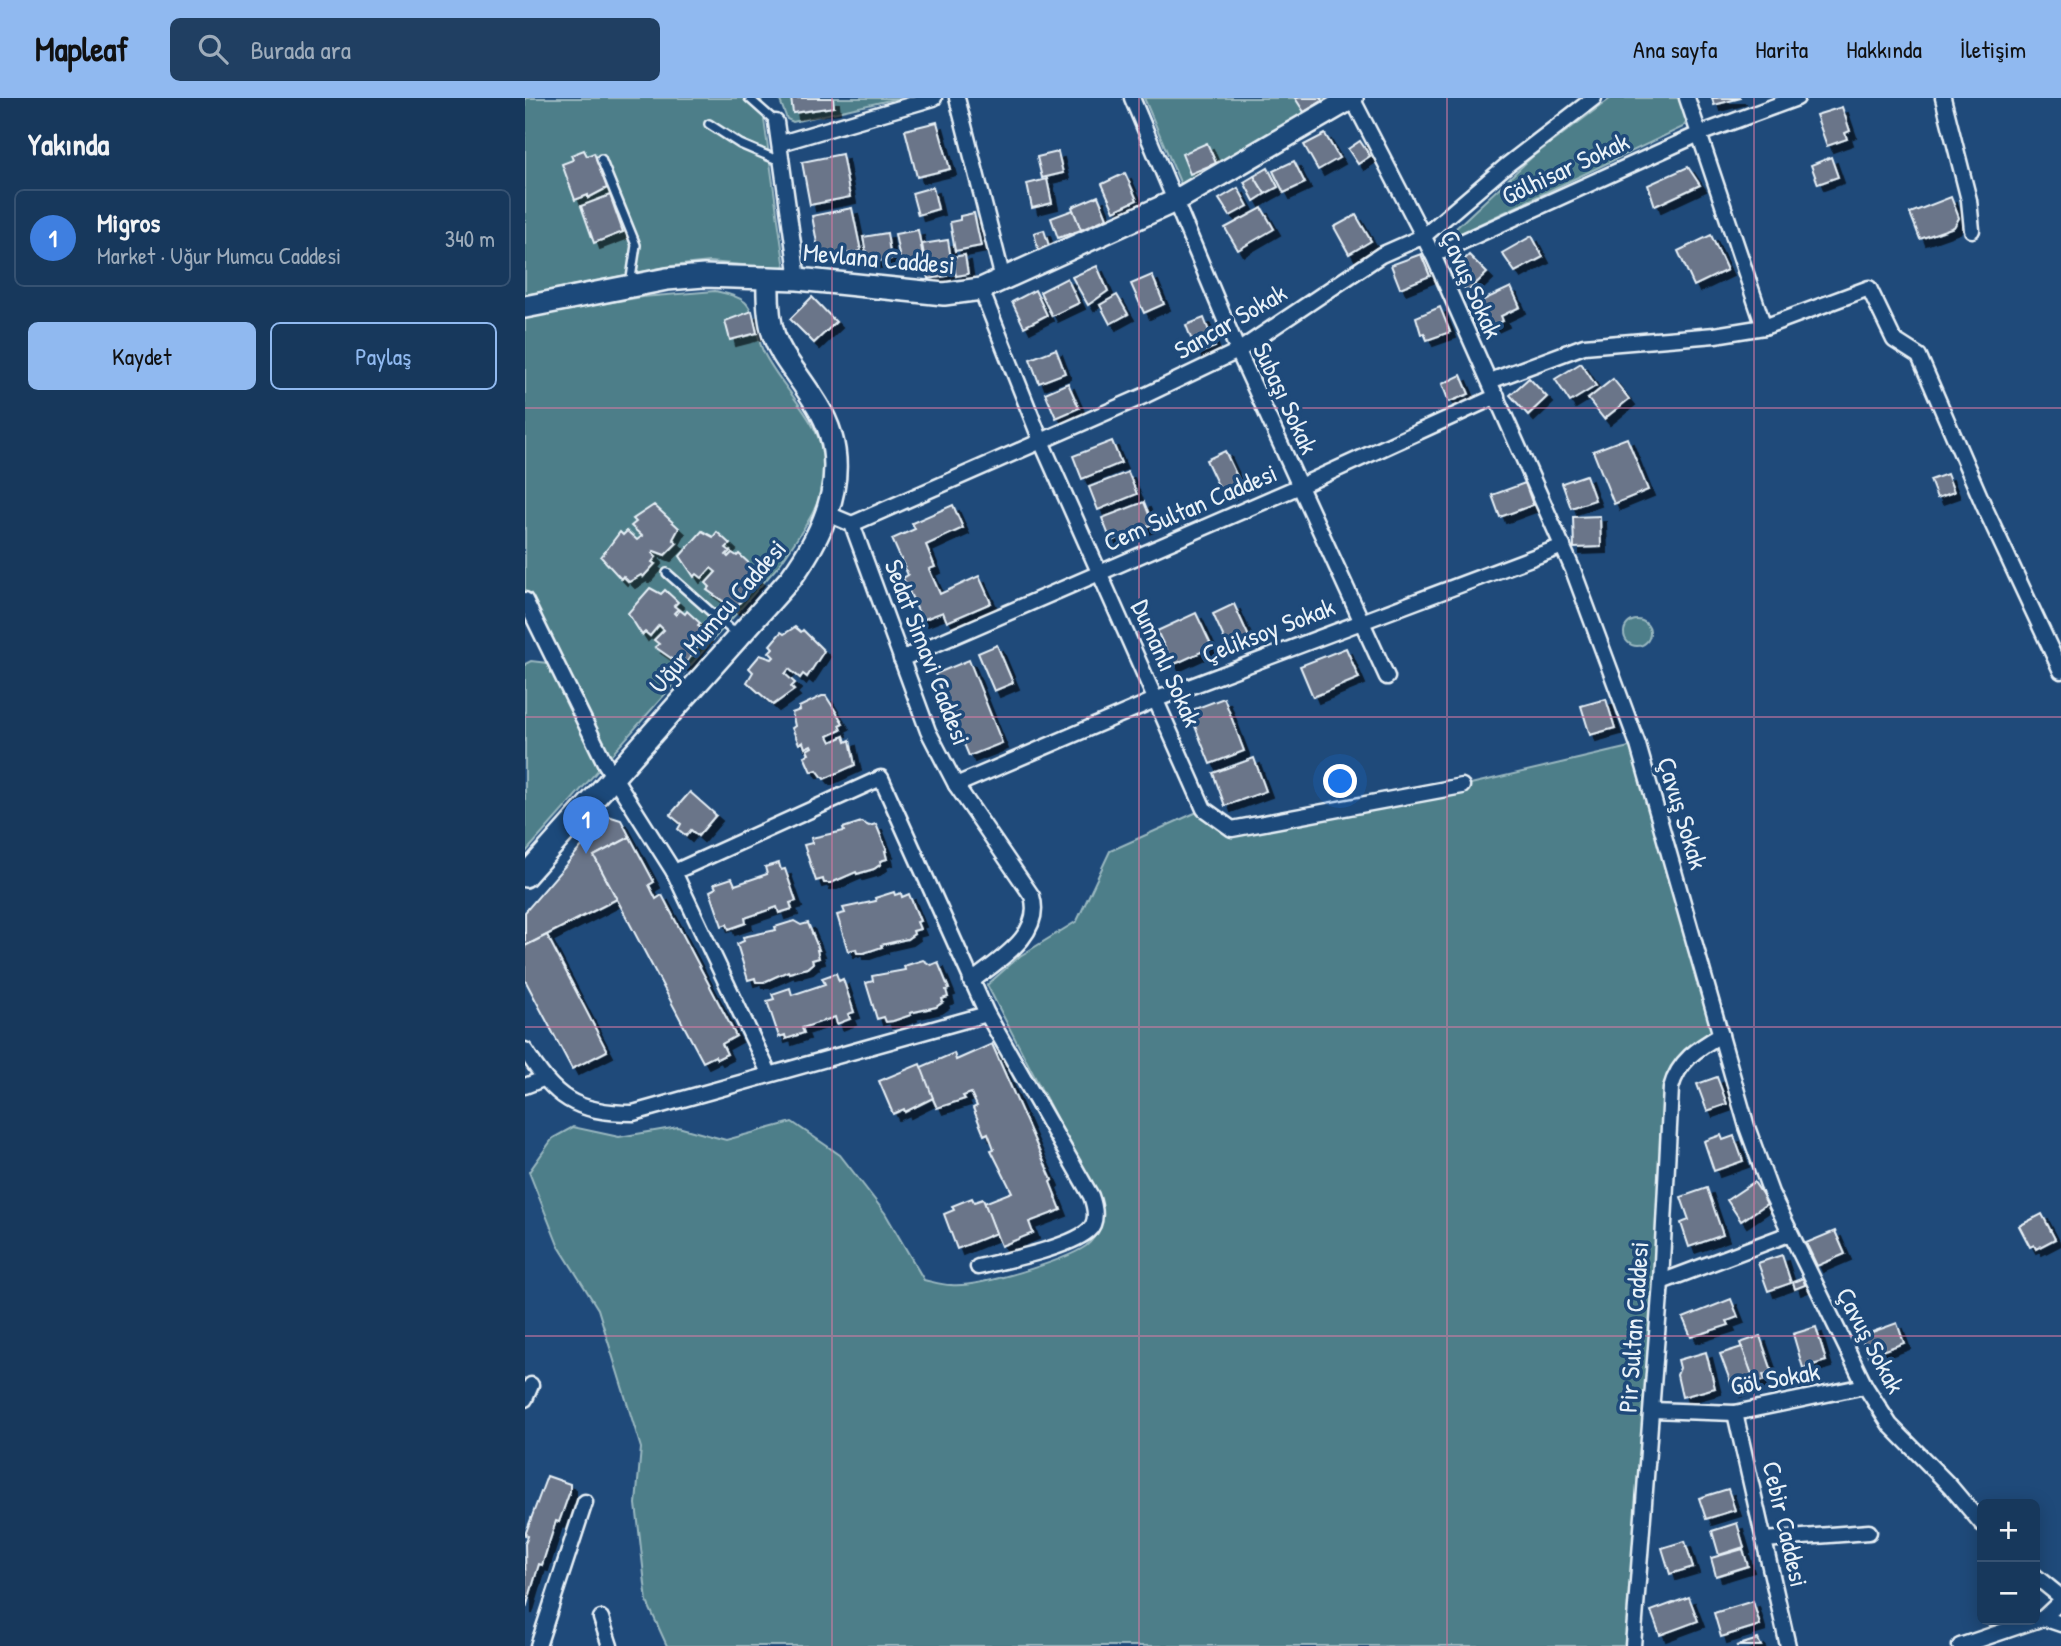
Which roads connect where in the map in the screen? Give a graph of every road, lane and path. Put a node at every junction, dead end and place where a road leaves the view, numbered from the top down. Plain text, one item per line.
1 (749, 98) edge
2 (934, 98) edge
3 (957, 98) edge
4 (1132, 98) edge
5 (1352, 98) edge
6 (1594, 98) edge
7 (1687, 98) edge
8 (1797, 98) edge
9 (1943, 98) edge
10 (776, 122) joint
11 (709, 124) dead end
12 (1699, 134) junction
13 (781, 143) junction
14 (601, 159) dead end
15 (781, 162) junction
16 (1175, 201) junction
17 (1972, 230) dead end
18 (1424, 236) junction
19 (1433, 255) junction
20 (768, 278) junction
21 (798, 279) junction
22 (1003, 279) junction
23 (630, 287) junction
24 (981, 289) junction
25 (525, 307) edge
26 (1765, 327) junction
27 (1238, 351) junction
28 (1490, 381) junction
29 (1497, 396) junction
30 (1041, 441) junction
31 (1300, 486) junction
32 (828, 514) junction
33 (852, 524) junction
34 (1563, 546) junction
35 (1100, 572) junction
36 (667, 573) dead end
37 (525, 600) edge
38 (1361, 621) junction
39 (739, 636) junction
40 (901, 659) junction
41 (2061, 671) edge
42 (1387, 677) dead end
43 (1157, 699) junction
44 (615, 776) junction
45 (956, 785) junction
46 (1462, 786) dead end
47 (674, 872) junction
48 (525, 876) edge
49 (971, 982) junction
50 (987, 1014) junction
51 (1721, 1035) junction
52 (525, 1050) edge
53 (769, 1073) junction
54 (543, 1079) junction
55 (525, 1086) edge
56 (1789, 1234) junction
57 (978, 1267) dead end
58 (1661, 1282) junction
59 (1865, 1386) junction
60 (1651, 1410) junction
61 (1735, 1413) junction
62 (585, 1503) dead end
63 (1977, 1518) edge
64 (1869, 1532) dead end
65 (1764, 1540) junction
66 (2040, 1580) edge
67 (2061, 1599) edge
68 (601, 1618) dead end
69 (2043, 1618) junction
70 (2040, 1619) edge
71 (2061, 1624) edge
72 (2007, 1625) edge
73 (538, 1646) edge
74 (610, 1646) edge
75 (1633, 1646) edge
76 (1788, 1646) edge
77 (1964, 1646) edge

1 - 10 lane
2 - 13 street
3 - 22 street
4 - 16 street, Subaşı Sokak
5 - 16 street, Mevlana Caddesi
5 - 18 street, Çavuş Sokak
6 - 18 street, Sancar Sokak
7 - 12 street
8 - 12 street, Gölhisar Sokak
9 - 17 street
10 - 13 street
11 - 15 lane
12 - 19 street, Gölhisar Sokak
12 - 26 street
13 - 15 street
14 - 23 lane
15 - 21 street
16 - 22 street, Mevlana Caddesi
16 - 27 street, Subaşı Sokak
18 - 19 street, Çavuş Sokak
18 - 27 street, Sancar Sokak
19 - 28 street, Çavuş Sokak
20 - 21 street, Mevlana Caddesi
20 - 23 street, Mevlana Caddesi
20 - 32 street, Uğur Mumcu Caddesi
21 - 24 street, Mevlana Caddesi
22 - 24 street, Mevlana Caddesi
23 - 25 street, Mevlana Caddesi
24 - 30 street, Dumanlı Sokak
26 - 28 street
26 - 41 street
27 - 30 street, Sancar Sokak
27 - 31 street, Subaşı Sokak
28 - 29 street, Çavuş Sokak
29 - 31 street, Cem Sultan Caddesi
29 - 34 street, Çavuş Sokak
30 - 33 street, Sancar Sokak
30 - 35 street, Dumanlı Sokak
31 - 35 street, Cem Sultan Caddesi
31 - 38 street, Subaşı Sokak
32 - 33 street
32 - 39 street, Uğur Mumcu Caddesi
33 - 40 street, Sedat Simavi Caddesi
34 - 38 street, Çeliksoy Sokak
34 - 51 street, Çavuş Sokak
35 - 40 street, Cem Sultan Caddesi
35 - 43 street, Dumanlı Sokak
36 - 39 lane
37 - 44 street
38 - 42 street, Subaşı Sokak
38 - 43 street, Çeliksoy Sokak
39 - 44 street, Uğur Mumcu Caddesi
40 - 45 street, Sedat Simavi Caddesi
43 - 45 street, Çeliksoy Sokak
43 - 46 street, Dumanlı Sokak
44 - 47 street
44 - 48 street, Uğur Mumcu Caddesi
45 - 49 street, Sedat Simavi Caddesi
47 - 49 street
47 - 53 street
49 - 50 street
50 - 53 street
50 - 57 street
51 - 56 street, Çavuş Sokak
51 - 58 street, Pir Sultan Caddesi
52 - 54 street
53 - 54 street
54 - 55 street
56 - 58 street
56 - 59 street, Çavuş Sokak
58 - 60 street, Pir Sultan Caddesi
59 - 61 street, Göl Sokak
59 - 63 street, Çavuş Sokak
60 - 61 street, Göl Sokak
60 - 75 street, Pir Sultan Caddesi
61 - 65 street, Cebir Caddesi
62 - 73 street
64 - 65 street
65 - 76 street, Cebir Caddesi
66 - 67 street
67 - 69 street
68 - 74 street
69 - 70 street
69 - 71 street
72 - 77 street

